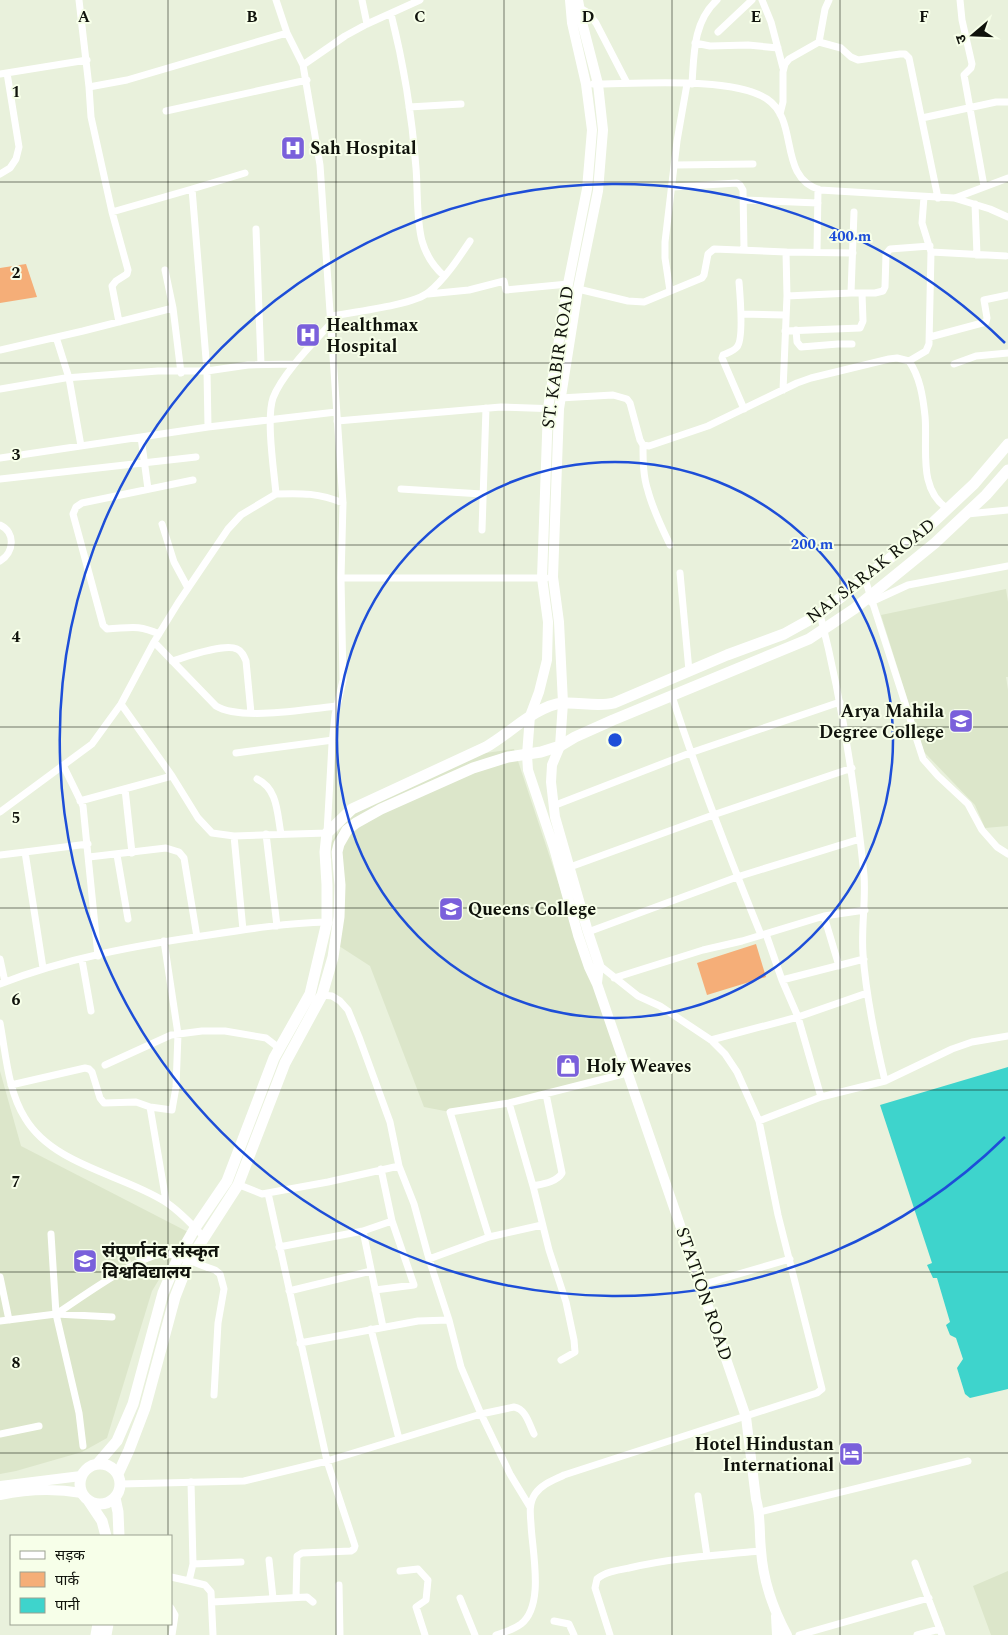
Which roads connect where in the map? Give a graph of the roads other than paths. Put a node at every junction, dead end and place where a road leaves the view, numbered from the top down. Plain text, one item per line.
1 (79, 0) edge
2 (276, 0) edge
3 (362, 0) edge
4 (420, 0) edge
5 (717, 0) edge
6 (752, 0) edge
7 (762, 0) edge
8 (829, 0) edge
9 (960, 0) edge
10 (574, 3) edge
11 (391, 14) junction
12 (367, 24) junction
13 (718, 32) dead end
14 (287, 33) junction
15 (819, 42) junction
16 (695, 43) junction
17 (778, 48) junction
18 (87, 60) junction
19 (303, 65) junction
20 (783, 68) junction
21 (4, 73) edge
22 (306, 80) junction
23 (627, 83) junction
24 (586, 84) junction
25 (598, 84) junction
26 (690, 84) junction
27 (89, 87) junction
28 (1008, 102) edge
29 (461, 104) dead end
30 (970, 107) junction
31 (409, 108) junction
32 (166, 111) dead end
33 (780, 114) junction
34 (922, 118) junction
35 (753, 164) dead end
36 (675, 165) junction
37 (245, 173) dead end
38 (0, 174) edge
39 (1008, 178) edge
40 (984, 186) junction
41 (673, 187) junction
42 (192, 189) junction
43 (818, 189) junction
44 (924, 197) junction
45 (938, 198) junction
46 (954, 198) junction
47 (744, 200) junction
48 (818, 203) junction
49 (975, 204) junction
50 (112, 212) junction
51 (854, 212) dead end
52 (1008, 217) edge
53 (256, 229) dead end
54 (470, 241) dead end
55 (744, 249) junction
56 (930, 249) junction
57 (786, 252) junction
58 (817, 252) junction
59 (853, 252) junction
60 (976, 254) junction
61 (1006, 256) dead end
62 (165, 270) dead end
63 (444, 276) junction
64 (739, 282) dead end
65 (568, 284) junction
66 (578, 289) junction
67 (670, 291) junction
68 (851, 293) junction
69 (862, 293) junction
70 (428, 294) junction
71 (1008, 295) edge
72 (787, 296) junction
73 (173, 308) junction
74 (741, 314) junction
75 (785, 315) junction
76 (332, 319) junction
77 (120, 322) junction
78 (796, 330) junction
79 (785, 331) junction
80 (56, 337) junction
81 (930, 337) junction
82 (852, 344) dead end
83 (0, 350) edge
84 (1008, 353) edge
85 (909, 360) junction
86 (261, 364) junction
87 (294, 364) junction
88 (954, 364) dead end
89 (207, 371) junction
90 (181, 373) junction
91 (69, 378) junction
92 (0, 389) edge
93 (783, 390) junction
94 (560, 404) junction
95 (486, 408) junction
96 (548, 408) junction
97 (744, 409) junction
98 (336, 412) junction
99 (270, 419) junction
100 (337, 420) junction
101 (208, 427) junction
102 (141, 437) junction
103 (643, 445) junction
104 (82, 446) junction
105 (1007, 449) edge
106 (196, 457) dead end
107 (0, 458) edge
108 (144, 463) junction
109 (1008, 470) edge
110 (0, 479) edge
111 (193, 480) dead end
112 (148, 489) junction
113 (401, 489) dead end
114 (276, 494) junction
115 (482, 494) junction
116 (343, 503) junction
117 (948, 509) junction
118 (1008, 510) edge
119 (967, 514) junction
120 (162, 524) dead end
121 (0, 526) edge
122 (482, 530) dead end
123 (908, 544) junction
124 (670, 545) dead end
125 (919, 557) junction
126 (0, 561) edge
127 (1008, 566) edge
128 (680, 572) dead end
129 (553, 577) junction
130 (341, 578) junction
131 (542, 578) junction
132 (865, 579) junction
133 (188, 588) junction
134 (871, 599) junction
135 (820, 614) junction
136 (824, 630) junction
137 (159, 634) junction
138 (154, 642) junction
139 (172, 661) junction
140 (689, 671) junction
141 (672, 696) junction
142 (840, 702) junction
143 (562, 703) junction
144 (121, 704) junction
145 (337, 706) junction
146 (251, 713) junction
147 (530, 716) junction
148 (333, 740) junction
149 (560, 746) junction
150 (236, 753) dead end
151 (690, 753) junction
152 (527, 755) junction
153 (63, 765) junction
154 (852, 768) junction
155 (172, 776) junction
156 (257, 778) dead end
157 (125, 789) junction
158 (80, 801) junction
159 (554, 806) junction
160 (0, 812) edge
161 (713, 814) junction
162 (327, 833) junction
163 (266, 834) junction
164 (281, 834) junction
165 (234, 836) junction
166 (860, 839) junction
167 (88, 844) junction
168 (25, 852) junction
169 (132, 853) junction
170 (1008, 854) edge
171 (117, 855) junction
172 (0, 856) edge
173 (89, 858) junction
174 (570, 867) junction
175 (737, 877) junction
176 (865, 910) junction
177 (824, 916) junction
178 (128, 919) dead end
179 (327, 922) junction
180 (277, 926) junction
181 (243, 930) junction
182 (588, 932) junction
183 (764, 935) junction
184 (197, 937) junction
185 (164, 942) junction
186 (98, 956) junction
187 (0, 959) edge
188 (82, 960) junction
189 (864, 960) junction
190 (594, 966) junction
191 (839, 966) junction
192 (43, 968) junction
193 (614, 978) junction
194 (782, 980) junction
195 (2, 983) edge
196 (867, 993) junction
197 (322, 995) junction
198 (91, 1011) dead end
199 (798, 1017) junction
200 (0, 1023) edge
201 (178, 1034) junction
202 (1008, 1036) edge
203 (711, 1040) junction
204 (279, 1048) junction
205 (105, 1065) dead end
206 (627, 1073) junction
207 (885, 1081) junction
208 (12, 1085) junction
209 (546, 1094) junction
210 (821, 1097) junction
211 (510, 1103) junction
212 (150, 1107) junction
213 (759, 1122) junction
214 (399, 1166) junction
215 (381, 1169) junction
216 (232, 1183) junction
217 (533, 1186) junction
218 (268, 1193) junction
219 (166, 1201) junction
220 (392, 1221) junction
221 (542, 1224) junction
222 (195, 1228) junction
223 (363, 1231) junction
224 (51, 1234) dead end
225 (204, 1237) junction
226 (489, 1237) junction
227 (279, 1247) junction
228 (429, 1259) junction
229 (790, 1259) junction
230 (183, 1260) junction
231 (371, 1271) junction
232 (0, 1277) edge
233 (701, 1285) junction
234 (289, 1290) junction
235 (375, 1290) junction
236 (56, 1314) junction
237 (112, 1317) dead end
238 (9, 1320) junction
239 (449, 1320) junction
240 (0, 1321) edge
241 (383, 1327) junction
242 (372, 1329) junction
243 (300, 1343) junction
244 (561, 1360) dead end
245 (214, 1395) dead end
246 (481, 1414) junction
247 (746, 1417) junction
248 (126, 1419) junction
249 (139, 1424) junction
250 (39, 1426) dead end
251 (0, 1434) edge
252 (534, 1434) dead end
253 (399, 1439) junction
254 (83, 1446) dead end
255 (327, 1460) junction
256 (968, 1461) dead end
257 (98, 1463) junction
258 (81, 1476) junction
259 (60, 1478) junction
260 (119, 1479) junction
261 (191, 1482) junction
262 (0, 1486) edge
263 (61, 1490) junction
264 (0, 1495) edge
265 (698, 1496) dead end
266 (85, 1497) junction
267 (115, 1498) junction
268 (530, 1507) junction
269 (760, 1512) junction
270 (106, 1535) edge
271 (119, 1535) edge
272 (761, 1551) junction
273 (707, 1556) junction
274 (269, 1560) dead end
275 (241, 1562) dead end
276 (915, 1563) dead end
277 (193, 1564) junction
278 (400, 1572) dead end
279 (172, 1577) edge
280 (190, 1581) junction
281 (339, 1585) dead end
282 (296, 1597) junction
283 (273, 1598) junction
284 (460, 1598) dead end
285 (929, 1598) junction
286 (212, 1602) junction
287 (313, 1602) dead end
288 (172, 1610) edge
289 (775, 1612) junction
290 (554, 1621) dead end
291 (941, 1632) edge
292 (172, 1635) edge
293 (213, 1635) edge
294 (340, 1635) edge
295 (425, 1635) edge
296 (475, 1635) edge
297 (496, 1635) edge
298 (574, 1635) edge
299 (610, 1635) edge
300 (777, 1635) edge
301 (787, 1635) edge
302 (799, 1635) edge
303 (917, 1635) edge

1 - 18 street
2 - 14 street
3 - 12 street
4 - 11 street
5 - 16 street
6 - 13 street
7 - 17 street
8 - 15 street
9 - 30 street
10 - 23 street
10 - 24 main road, ST. KABIR ROAD
10 - 25 main road, ST. KABIR ROAD
11 - 12 street
11 - 31 street
12 - 19 street
14 - 19 street
14 - 27 street
15 - 20 street
15 - 34 street
16 - 17 street
16 - 26 street
17 - 20 street
18 - 21 street
18 - 27 street
19 - 22 street
20 - 33 street
21 - 38 street
22 - 32 street
22 - 76 street
23 - 25 street
23 - 26 street
24 - 25 street
24 - 65 main road, ST. KABIR ROAD
25 - 66 main road, ST. KABIR ROAD
26 - 33 street
26 - 36 street
27 - 50 street
28 - 30 street
29 - 31 street
30 - 34 street
30 - 40 street
31 - 63 street
33 - 43 street
34 - 45 street
35 - 36 street
36 - 41 street
37 - 42 street
39 - 40 street
40 - 46 street
41 - 47 street
41 - 67 street
42 - 50 street
42 - 89 street
43 - 44 street
43 - 48 street
44 - 45 street
44 - 56 street
45 - 46 street
46 - 49 street
47 - 48 street
47 - 55 street
48 - 58 street
49 - 52 street
49 - 60 street
50 - 77 street
51 - 59 street
53 - 86 street
54 - 63 street
55 - 57 street
55 - 67 street
56 - 60 street
56 - 69 street
56 - 81 street
57 - 58 street
57 - 72 street
58 - 59 street
59 - 68 street
60 - 61 street
62 - 73 street
63 - 70 street
64 - 74 street
65 - 70 street
65 - 96 main road, ST. KABIR ROAD
66 - 67 street
66 - 94 main road, ST. KABIR ROAD
68 - 69 street
68 - 72 street
69 - 78 street
70 - 76 street
71 - 81 street
72 - 75 street
73 - 77 street
73 - 90 street
74 - 75 street
74 - 97 street
75 - 79 street
76 - 87 street
76 - 98 street
77 - 80 street
78 - 79 street
78 - 82 street
79 - 93 street
80 - 83 street
80 - 91 street
81 - 85 street
84 - 88 street
85 - 93 street
85 - 117 street
86 - 87 street
86 - 89 street
87 - 99 street
89 - 90 street
89 - 101 street
90 - 91 street
91 - 92 street
91 - 104 street
93 - 97 street
94 - 96 street
94 - 103 street
94 - 129 main road, ST. KABIR ROAD
95 - 96 street
95 - 100 street
95 - 115 street
96 - 131 main road, ST. KABIR ROAD
97 - 103 street
98 - 99 street
98 - 100 street
99 - 101 street
99 - 114 street
100 - 116 street
101 - 102 street
102 - 104 street
102 - 108 street
103 - 124 street
104 - 107 street
105 - 117 main road, NAI SARAK ROAD
106 - 108 street
108 - 110 street
108 - 112 street
109 - 119 main road, NAI SARAK ROAD
111 - 112 street
112 - 137 street
113 - 115 street
114 - 116 street
114 - 133 street
115 - 122 street
116 - 130 street
117 - 123 main road, NAI SARAK ROAD
118 - 119 street
119 - 125 main road, NAI SARAK ROAD
120 - 133 street
121 - 126 street
123 - 125 main road
123 - 132 main road, NAI SARAK ROAD
125 - 134 main road, NAI SARAK ROAD
127 - 134 street
128 - 140 street
129 - 131 street
129 - 143 main road, ST. KABIR ROAD
130 - 131 street
130 - 145 street
131 - 147 main road, ST. KABIR ROAD
132 - 134 street
132 - 135 main road, NAI SARAK ROAD
133 - 137 street
134 - 136 main road, NAI SARAK ROAD
134 - 170 street
135 - 136 street
135 - 140 main road, NAI SARAK ROAD
136 - 141 main road, NAI SARAK ROAD
136 - 142 street
137 - 138 street
138 - 139 street
138 - 144 street
139 - 146 street
139 - 146 street
140 - 143 main road, NAI SARAK ROAD
141 - 149 main road, NAI SARAK ROAD
141 - 151 street
142 - 151 street
142 - 154 street
143 - 147 main road
143 - 149 main road, STATION ROAD
144 - 153 street
144 - 155 street
145 - 146 street
145 - 148 street
147 - 152 main road, ST. KABIR ROAD
147 - 162 main road
148 - 150 street
148 - 162 street
149 - 152 main road, NAI SARAK ROAD
149 - 159 main road, STATION ROAD
151 - 159 street
151 - 161 street
152 - 190 main road, STATION ROAD
152 - 197 main road, NAI SARAK ROAD
153 - 158 street
153 - 160 street
154 - 161 street
154 - 166 street
155 - 157 street
155 - 165 street
156 - 164 street
157 - 158 street
157 - 169 street
158 - 167 street
159 - 174 main road, STATION ROAD
161 - 174 street
161 - 175 street
162 - 164 street
162 - 179 main road
163 - 164 street
163 - 165 street
163 - 180 street
165 - 181 street
166 - 175 street
166 - 176 street
167 - 168 street
167 - 173 street
168 - 172 street
168 - 192 street
169 - 171 street
169 - 184 street
171 - 173 street
171 - 178 street
173 - 186 street
174 - 182 main road, STATION ROAD
175 - 182 street
175 - 183 street
176 - 177 street
176 - 189 street
177 - 183 street
177 - 191 street
179 - 180 street
179 - 204 main road
180 - 181 street
181 - 184 street
182 - 190 main road, STATION ROAD
183 - 193 street
183 - 194 street
184 - 185 street
185 - 186 street
185 - 201 street
186 - 188 street
187 - 195 street
188 - 192 street
188 - 198 street
189 - 191 street
189 - 196 street
190 - 193 street
190 - 206 main road, STATION ROAD
191 - 194 street
192 - 195 street
193 - 203 street
194 - 199 street
196 - 199 street
196 - 207 street
197 - 214 street
197 - 216 main road, NAI SARAK ROAD
199 - 203 street
199 - 210 street
200 - 208 street
201 - 204 street
201 - 205 street
201 - 212 street
202 - 207 street
203 - 213 street
204 - 216 main road
206 - 209 street
206 - 233 main road, STATION ROAD
207 - 210 street
208 - 212 street
208 - 219 street
209 - 211 street
209 - 217 street
210 - 213 street
211 - 217 street
211 - 226 street
212 - 219 street
213 - 229 street
214 - 215 street
214 - 228 street
215 - 218 street
215 - 220 street
216 - 218 street
216 - 222 main road
216 - 225 main road
217 - 221 street
218 - 227 street
219 - 222 street
220 - 223 street
220 - 235 street
221 - 226 street
221 - 244 street
222 - 225 street
222 - 230 main road
223 - 227 street
223 - 231 street
224 - 236 street
225 - 230 main road
226 - 228 street
227 - 234 street
228 - 239 street
229 - 233 street
229 - 247 street
230 - 236 street
230 - 245 street
230 - 248 main road
230 - 249 main road
231 - 234 street
231 - 235 street
232 - 238 street
233 - 247 main road, STATION ROAD
234 - 243 street
235 - 241 street
236 - 237 street
236 - 238 street
236 - 254 street
238 - 240 street
239 - 241 street
239 - 246 street
241 - 242 street
242 - 243 street
242 - 253 street
243 - 255 street
246 - 252 street
246 - 253 street
246 - 268 street
247 - 268 street
247 - 269 main road, STATION ROAD
248 - 249 main road
248 - 257 main road
249 - 260 main road
250 - 251 street
253 - 255 street
255 - 261 street
255 - 282 street
256 - 269 street
257 - 258 main road
257 - 260 main road
258 - 259 main road
258 - 266 main road
259 - 262 main road
259 - 263 main road
260 - 261 street
260 - 267 main road
261 - 277 street
263 - 264 main road
263 - 266 main road
265 - 273 street
266 - 267 main road
266 - 270 main road
267 - 271 main road
268 - 297 street
269 - 272 main road, STATION ROAD
272 - 273 street
272 - 289 main road, STATION ROAD
273 - 299 street
274 - 283 street
275 - 277 street
276 - 285 street
277 - 280 street
278 - 295 street
279 - 280 street
280 - 286 street
281 - 294 street
282 - 283 street
282 - 287 street
283 - 286 street
284 - 296 street
285 - 291 street
285 - 302 street
286 - 293 street
288 - 292 street
289 - 300 main road, STATION ROAD
289 - 301 main road, STATION ROAD
290 - 298 street
291 - 303 street

